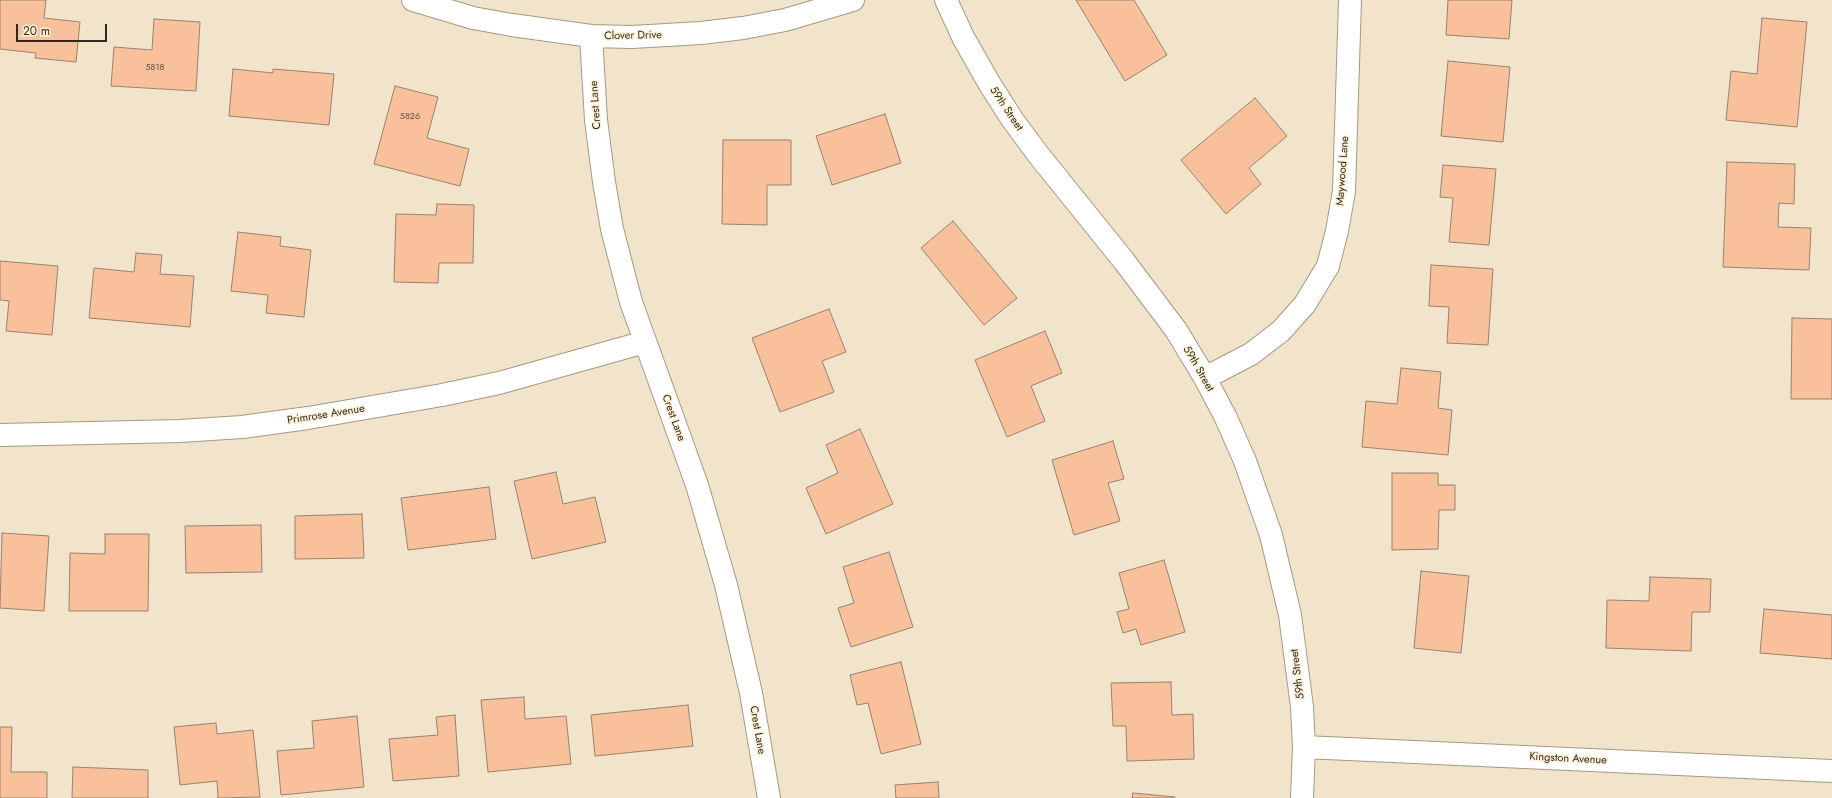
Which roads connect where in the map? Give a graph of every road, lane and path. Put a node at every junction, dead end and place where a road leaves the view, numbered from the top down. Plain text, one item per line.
1 (413, 0) edge
2 (854, 0) edge
3 (946, 0) edge
4 (1350, 0) edge
5 (591, 36) junction
6 (645, 342) junction
7 (1204, 378) junction
8 (0, 435) edge
9 (1304, 747) junction
10 (1832, 771) edge
11 (770, 798) edge
12 (1302, 798) edge

1 - 5 street, Clover Drive
2 - 5 street, Clover Drive
3 - 7 street, 59th Street
4 - 7 street, Maywood Lane
5 - 6 street, Crest Lane
6 - 8 street, Primrose Avenue
6 - 11 street, Crest Lane
7 - 9 street, 59th Street
9 - 10 street, Kingston Avenue
9 - 12 street, 59th Street

